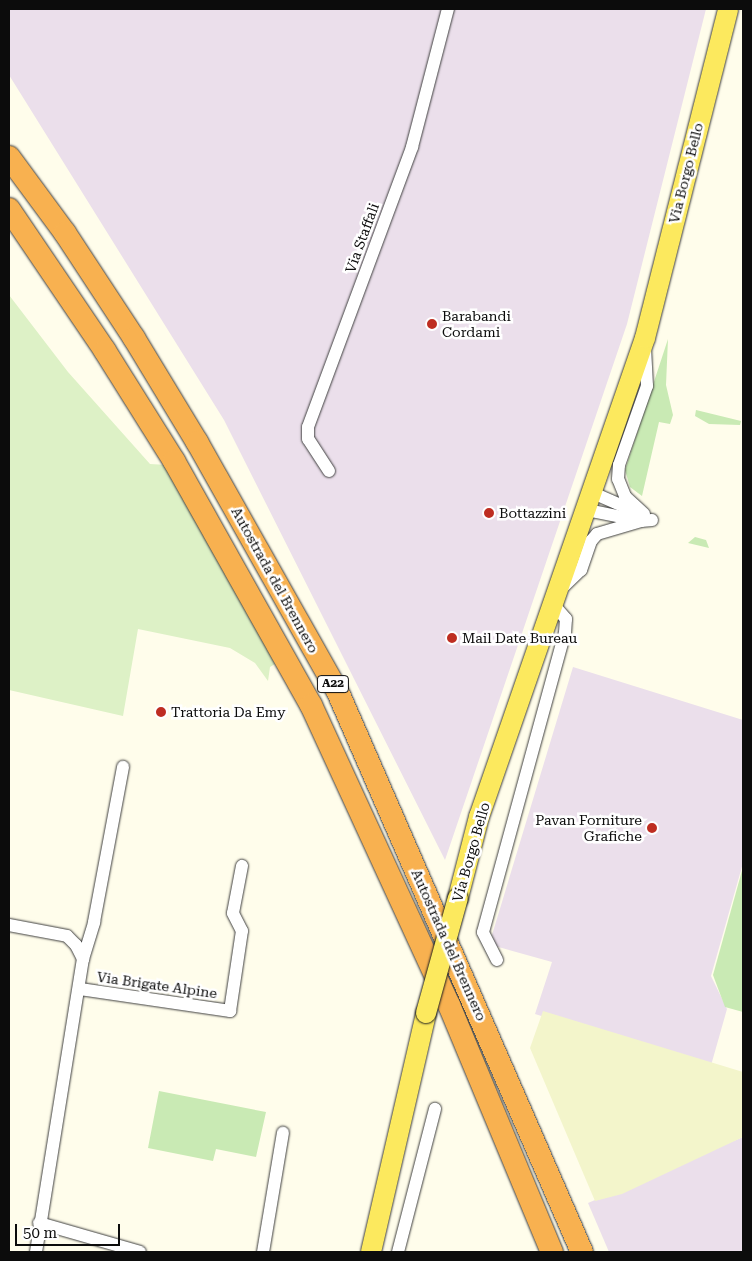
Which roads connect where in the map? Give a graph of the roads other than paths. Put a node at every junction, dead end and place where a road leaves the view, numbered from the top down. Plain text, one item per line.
1 (448, 9) edge
2 (728, 9) edge
3 (9, 157) edge
4 (9, 210) edge
5 (645, 338) junction
6 (329, 471) dead end
7 (590, 501) junction
8 (642, 518) junction
9 (554, 598) junction
10 (123, 767) dead end
11 (242, 866) dead end
12 (9, 925) edge
13 (83, 959) junction
14 (497, 960) dead end
15 (80, 989) junction
16 (435, 1109) dead end
17 (283, 1133) dead end
18 (39, 1223) junction
19 (36, 1252) edge
20 (140, 1252) edge
21 (262, 1252) edge
22 (371, 1252) edge
23 (398, 1252) edge
24 (552, 1252) edge
25 (582, 1252) edge

1 - 6 street, Via Staffali
2 - 5 main road, Via Borgo Bello
3 - 25 highway, Autostrada del Brennero / A22
4 - 24 highway, Autostrada del Brennero / A22
5 - 7 main road, Via Borgo Bello
5 - 8 street, Via Borgo Bello
7 - 8 street
7 - 9 main road, Via Borgo Bello
8 - 9 street, Via Borgo Bello
9 - 14 street
9 - 22 main road, Via Borgo Bello, bridge
10 - 13 street, Via Brigate Alpine
11 - 15 street, Via Brigate Alpine
12 - 13 street, Via Brigate Alpine
13 - 15 street, Via Brigate Alpine
15 - 18 street, Via Brigate Alpine
16 - 23 street
17 - 21 street
18 - 19 street, Via Brigate Alpine
18 - 20 street

